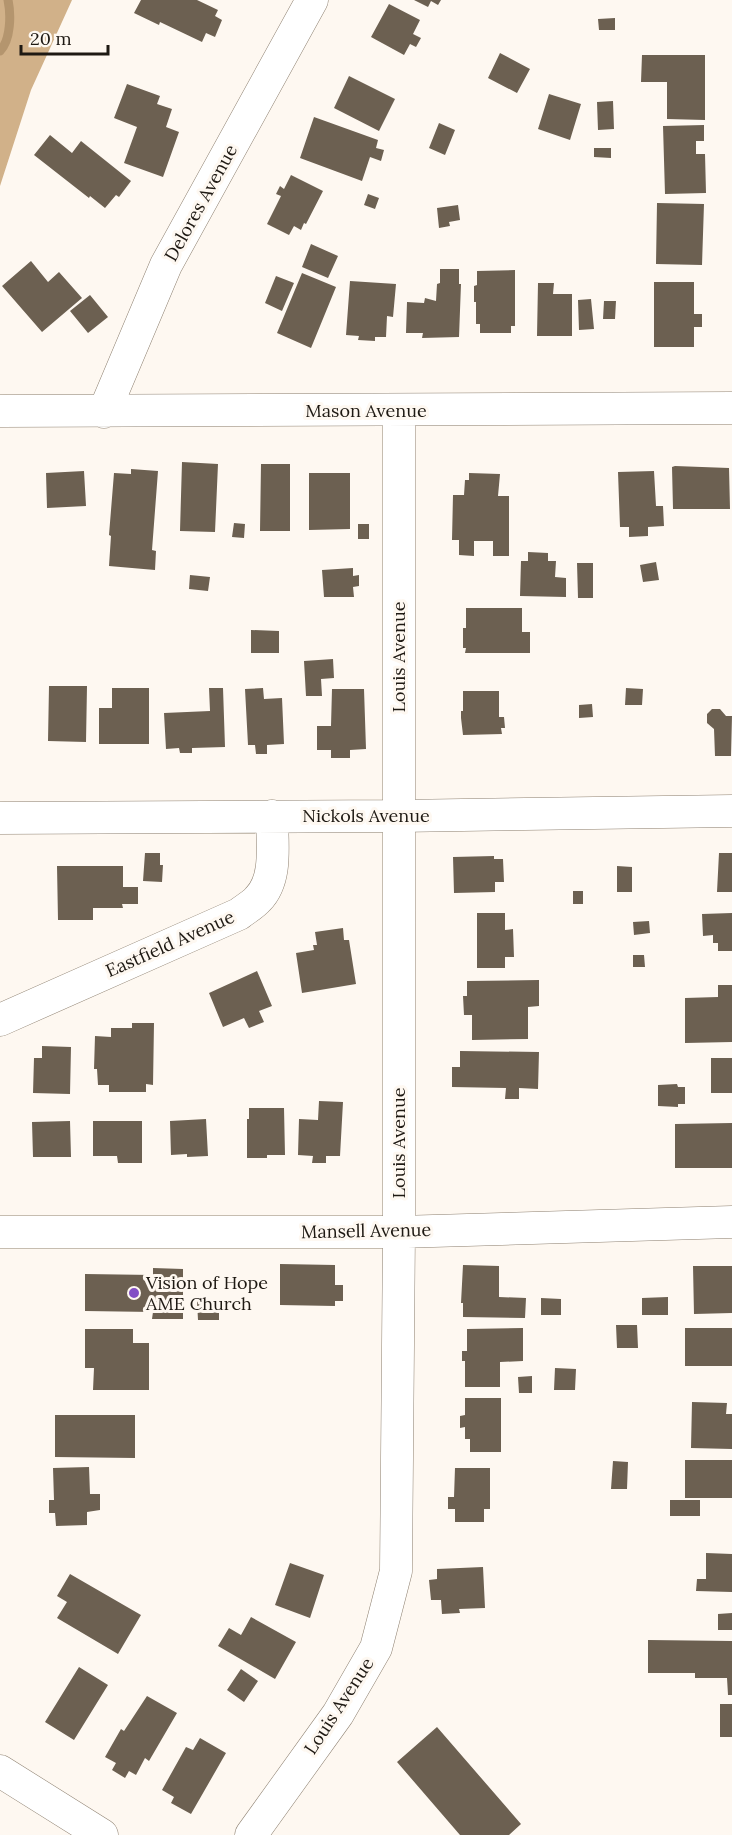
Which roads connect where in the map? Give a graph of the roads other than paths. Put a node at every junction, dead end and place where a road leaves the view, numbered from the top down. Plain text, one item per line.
1 (312, 0) edge
2 (732, 408) edge
3 (0, 411) edge
4 (399, 411) junction
5 (104, 412) junction
6 (732, 811) edge
7 (272, 816) junction
8 (399, 816) junction
9 (0, 818) edge
10 (0, 1020) edge
11 (732, 1221) edge
12 (0, 1232) edge
13 (399, 1232) junction
14 (4, 1782) edge
15 (102, 1835) edge
16 (251, 1835) edge

1 - 5 street, Delores Avenue
2 - 4 street, Mason Avenue
3 - 5 street, Mason Avenue
4 - 5 street, Mason Avenue
4 - 8 street, Louis Avenue
6 - 8 street, Nickols Avenue
7 - 8 street, Nickols Avenue
7 - 9 street, Nickols Avenue
7 - 10 street, Eastfield Avenue
8 - 13 street, Louis Avenue
11 - 13 street, Mansell Avenue
12 - 13 street, Mansell Avenue
13 - 16 street, Louis Avenue
14 - 15 street

